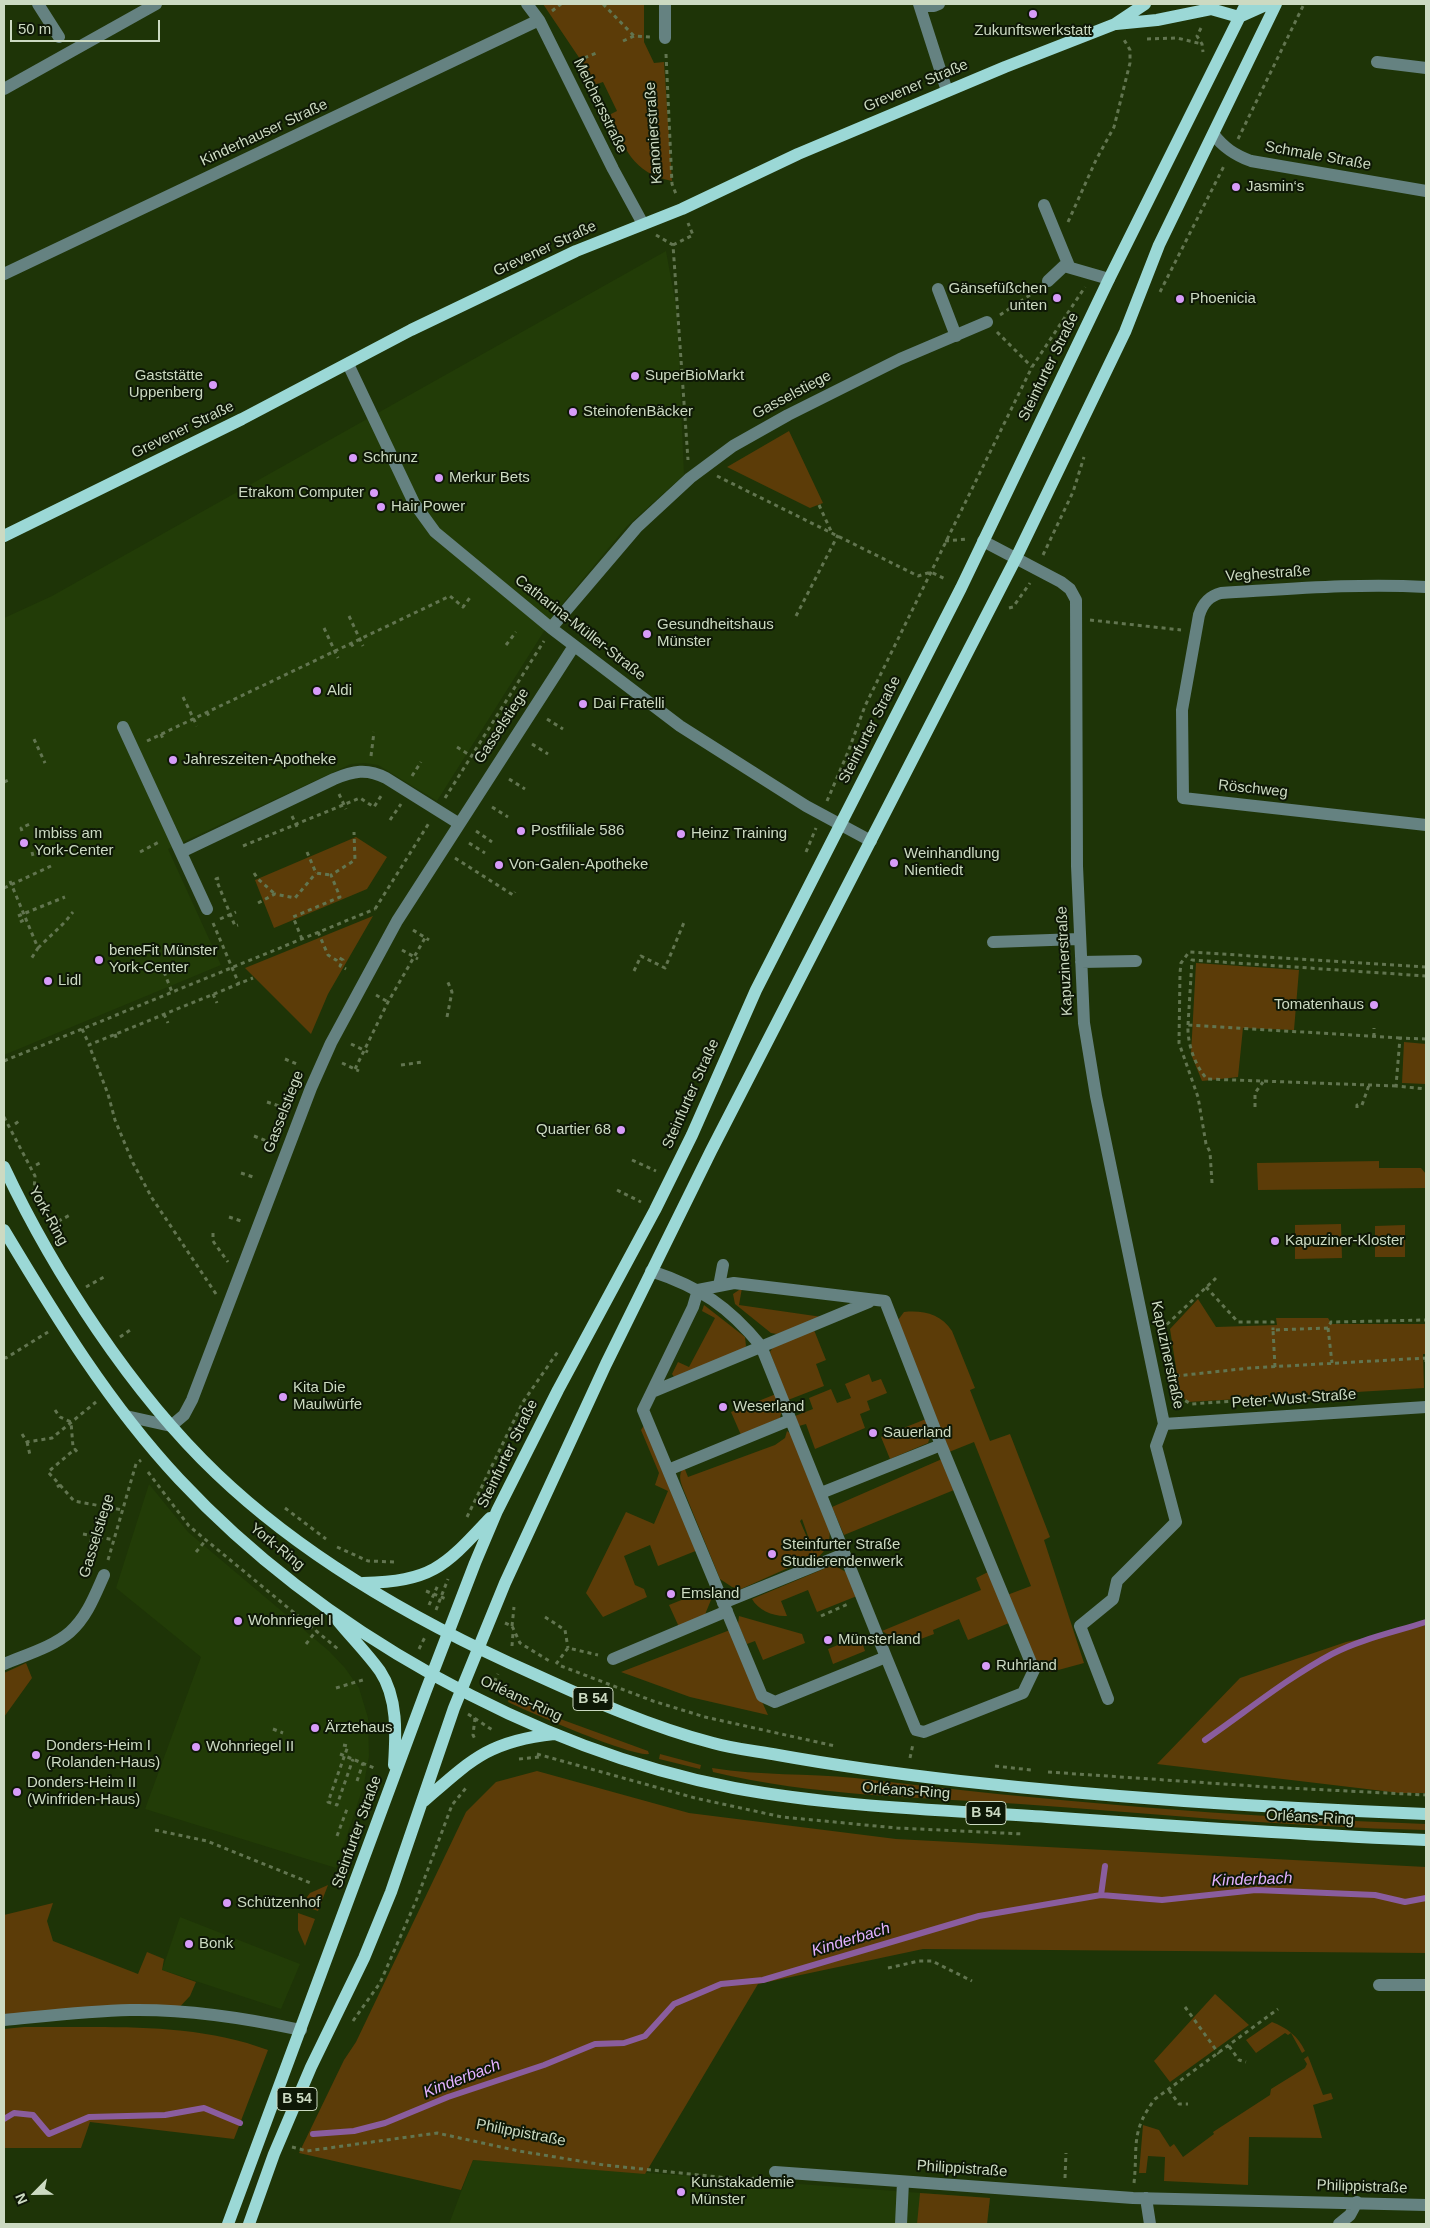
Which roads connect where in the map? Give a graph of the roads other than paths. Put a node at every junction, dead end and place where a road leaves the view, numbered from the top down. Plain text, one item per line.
1 (38, 4) edge
2 (156, 4) edge
3 (527, 4) edge
4 (665, 4) edge
5 (939, 4) edge
6 (1145, 4) edge
7 (1246, 4) edge
8 (1268, 4) edge
9 (1276, 4) edge
10 (920, 5) edge
11 (1239, 17) junction
12 (539, 20) junction
13 (1115, 24) junction
14 (59, 37) dead end
15 (665, 38) road end
16 (1377, 62) dead end
17 (1426, 68) edge
18 (4, 89) edge
19 (948, 91) junction
20 (1214, 135) junction
21 (1426, 191) edge
22 (1044, 205) dead end
23 (643, 224) junction
24 (1069, 266) junction
25 (4, 274) edge
26 (1109, 279) junction
27 (1048, 281) road end
28 (938, 289) dead end
29 (987, 322) road end
30 (956, 336) junction
31 (348, 364) junction
32 (4, 536) edge
33 (983, 541) junction
34 (1016, 558) junction
35 (1426, 587) edge
36 (551, 628) junction
37 (574, 646) junction
38 (1186, 690) joint
39 (123, 727) dead end
40 (458, 823) junction
41 (840, 825) junction
42 (1426, 825) edge
43 (871, 841) junction
44 (181, 852) junction
45 (207, 909) road end
46 (1079, 939) junction
47 (993, 942) dead end
48 (1136, 961) dead end
49 (1080, 962) junction
50 (4, 1167) edge
51 (4, 1230) edge
52 (722, 1265) dead end
53 (651, 1272) junction
54 (719, 1286) junction
55 (698, 1290) junction
56 (871, 1301) junction
57 (761, 1346) junction
58 (652, 1392) junction
59 (1426, 1407) edge
60 (126, 1416) junction
61 (790, 1420) junction
62 (1164, 1424) junction
63 (171, 1426) junction
64 (941, 1445) junction
65 (668, 1470) junction
66 (821, 1493) junction
67 (497, 1511) junction
68 (844, 1554) junction
69 (104, 1576) road end
70 (361, 1583) junction
71 (326, 1607) junction
72 (725, 1607) junction
73 (449, 1632) junction
74 (480, 1648) junction
75 (886, 1657) junction
76 (613, 1659) road end
77 (4, 1664) edge
78 (432, 1673) junction
79 (462, 1689) junction
80 (1108, 1699) dead end
81 (556, 1734) junction
82 (393, 1780) junction
83 (422, 1803) junction
84 (1426, 1814) edge
85 (1426, 1840) edge
86 (1379, 1985) dead end
87 (1426, 1985) edge
88 (4, 2020) edge
89 (301, 2030) junction
90 (775, 2172) dead end
91 (902, 2182) junction
92 (1146, 2198) junction
93 (1357, 2202) junction
94 (1426, 2205) edge
95 (228, 2224) edge
96 (249, 2224) edge
97 (901, 2224) edge
98 (1150, 2224) edge
99 (1339, 2224) edge

1 - 14 street
2 - 18 street
3 - 12 street, Melchersstraße
4 - 15 street
5 - 10 street
6 - 13 main road, Grevener Straße
7 - 11 main road, Steinfurter Straße
8 - 11 main road
9 - 20 main road
10 - 19 street
11 - 13 main road, Grevener Straße
11 - 26 main road, Steinfurter Straße
12 - 23 street, Melchersstraße
12 - 25 street, Kinderhauser Straße
13 - 19 main road, Grevener Straße
16 - 17 street
19 - 23 main road, Grevener Straße
20 - 21 street, Schmale Straße
20 - 34 main road
22 - 24 street
23 - 31 main road, Grevener Straße
24 - 26 street
24 - 27 street
26 - 33 main road, Steinfurter Straße
28 - 30 street
29 - 30 street, Gasselstiege
30 - 36 street, Gasselstiege
31 - 32 main road, Grevener Straße
31 - 36 street, Catharina-Müller-Straße
33 - 34 street, Kapuzinerstraße
33 - 41 main road, Steinfurter Straße
34 - 43 main road
34 - 46 street, Kapuzinerstraße
35 - 38 street, Veghestraße
36 - 37 street, Catharina-Müller-Straße
37 - 40 street, Gasselstiege
37 - 41 street, Catharina-Müller-Straße
38 - 42 street, Röschweg
39 - 44 street
40 - 44 street
40 - 63 street, Gasselstiege
41 - 43 street, Catharina-Müller-Straße
41 - 67 main road, Steinfurter Straße
43 - 53 main road
44 - 45 street
46 - 47 street
46 - 49 street, Kapuzinerstraße
48 - 49 street
49 - 62 street, Kapuzinerstraße
50 - 63 main road, York-Ring
51 - 60 main road, York-Ring
52 - 54 street
53 - 55 street
53 - 74 main road
54 - 55 street
54 - 56 street
55 - 57 street
55 - 58 street
56 - 57 street
56 - 64 street
57 - 58 street
57 - 61 street
58 - 65 street
59 - 62 street, Peter-Wust-Straße
60 - 63 street
60 - 71 main road, York-Ring
61 - 65 street
61 - 66 street
62 - 80 street
63 - 70 main road, York-Ring
64 - 66 street
64 - 75 street
65 - 72 street
66 - 68 street
67 - 70 main road
67 - 73 main road, Steinfurter Straße
68 - 72 street
68 - 75 street
69 - 77 street, Gasselstiege
70 - 73 main road, York-Ring
71 - 78 main road, York-Ring
71 - 82 main road
72 - 75 street
72 - 76 street
73 - 74 main road, B 54
73 - 78 main road, Steinfurter Straße / B 54
74 - 79 main road
74 - 84 main road, Orléans-Ring / B 54
78 - 79 main road, Orléans-Ring
78 - 82 main road, Steinfurter Straße / B 54
79 - 81 main road, Orléans-Ring
79 - 83 main road
81 - 83 main road, B 54
81 - 85 main road, Orléans-Ring / B 54
82 - 89 main road, Steinfurter Straße / B 54
83 - 96 main road, B 54
86 - 87 street
88 - 89 street
89 - 95 main road, Steinfurter Straße / B 54
90 - 91 street, Philippistraße
91 - 92 street, Philippistraße
91 - 97 street
92 - 93 street, Philippistraße
92 - 98 street
93 - 94 street, Philippistraße
93 - 99 street

